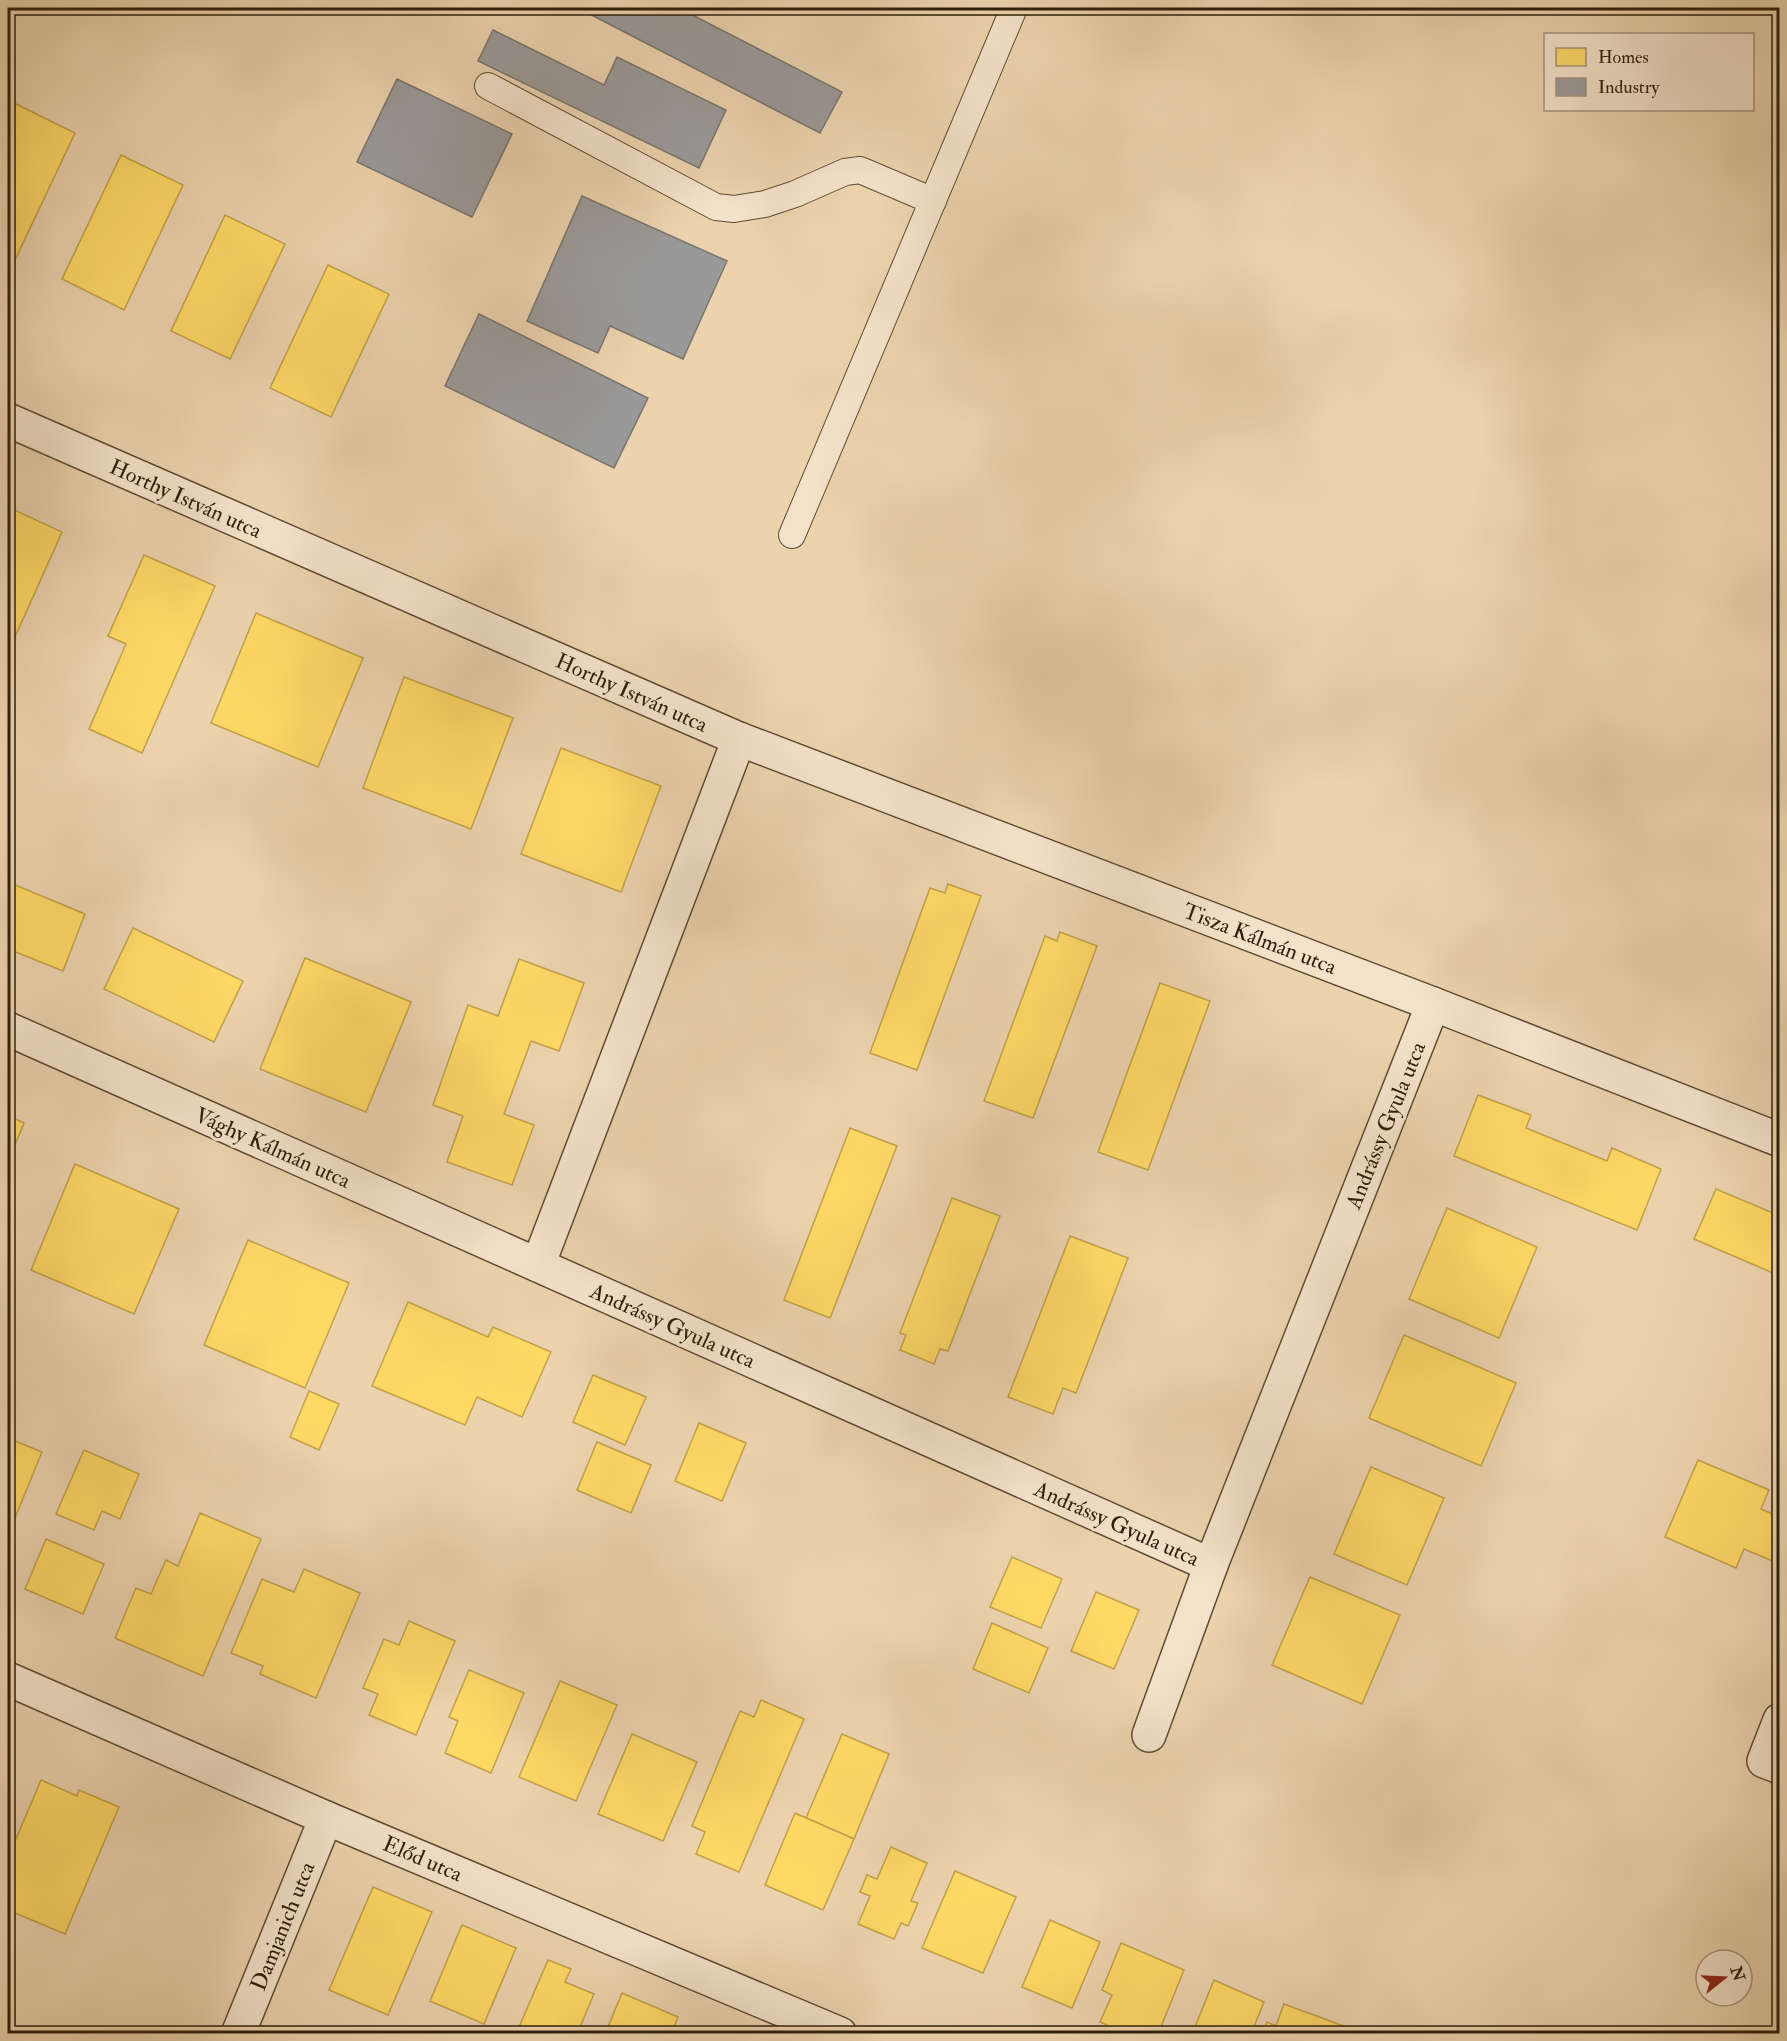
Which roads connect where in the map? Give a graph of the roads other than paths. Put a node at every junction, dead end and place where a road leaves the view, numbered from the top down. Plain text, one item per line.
1 (1014, 8) edge
2 (488, 86) dead end
3 (933, 201) junction
4 (8, 420) edge
5 (792, 536) dead end
6 (739, 739) junction
7 (1433, 1004) junction
8 (8, 1029) edge
9 (1779, 1140) edge
10 (538, 1265) junction
11 (1211, 1565) junction
12 (8, 1679) edge
13 (1779, 1720) edge
14 (1149, 1735) dead end
15 (1772, 1764) edge
16 (326, 1818) junction
17 (238, 2034) edge
18 (840, 2034) edge

1 - 3 lane
2 - 3 lane
3 - 5 lane
4 - 6 street, Horthy István utca
6 - 7 street, Tisza Kálmán utca
6 - 10 street
7 - 9 street, Tisza Kálmán utca
7 - 11 street, Andrássy Gyula utca
8 - 10 street, Vághy Kálmán utca
10 - 11 street, Andrássy Gyula utca
11 - 14 street
12 - 16 street, Előd utca
13 - 15 street
16 - 17 street, Damjanich utca
16 - 18 street, Előd utca

